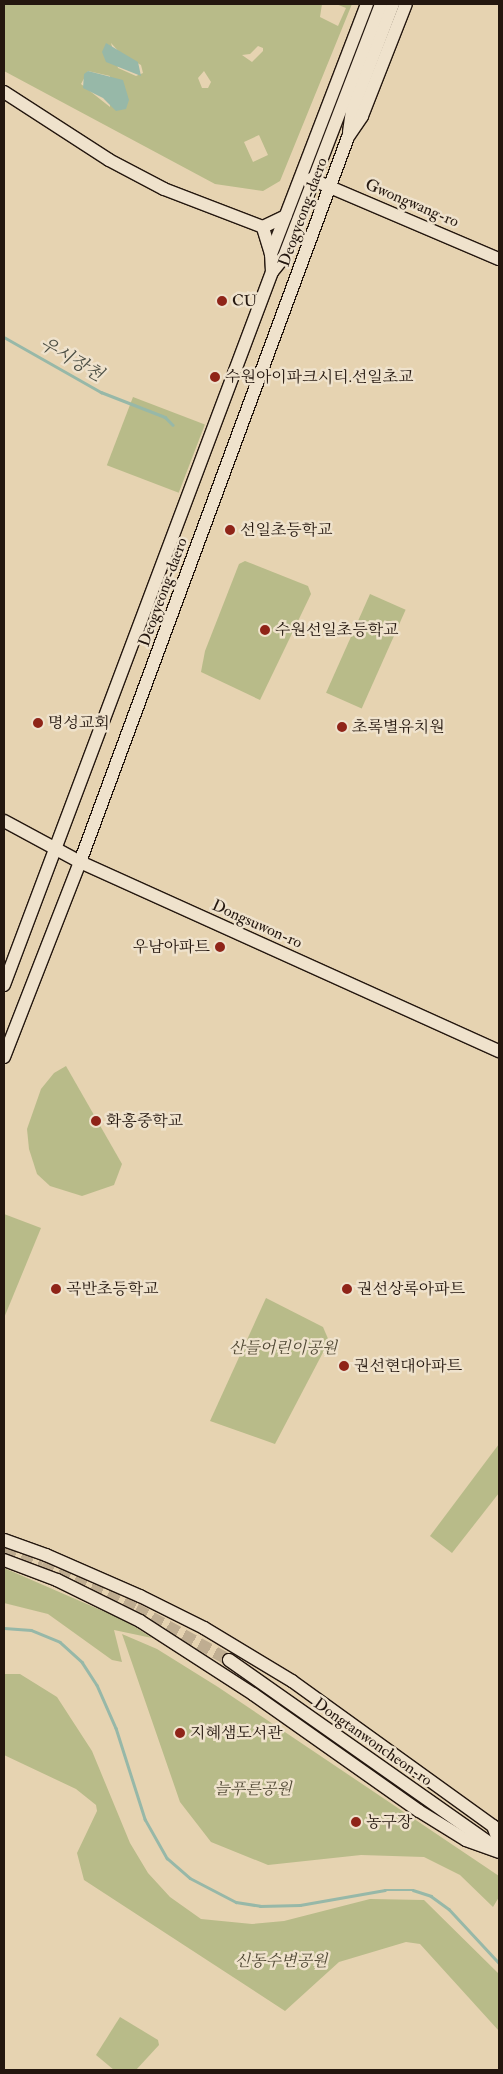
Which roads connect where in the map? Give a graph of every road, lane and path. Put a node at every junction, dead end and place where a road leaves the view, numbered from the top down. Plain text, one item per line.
1 (367, 4) edge
2 (381, 4) edge
3 (393, 4) edge
4 (406, 4) edge
5 (4, 92) edge
6 (348, 136) junction
7 (311, 180) junction
8 (331, 187) junction
9 (286, 216) junction
10 (263, 227) junction
11 (272, 254) junction
12 (499, 259) edge
13 (272, 272) junction
14 (4, 821) edge
15 (57, 850) junction
16 (80, 862) junction
17 (4, 985) edge
18 (499, 1050) edge
19 (4, 1057) edge
20 (4, 1540) edge
21 (4, 1560) edge
22 (229, 1660) tunnel mouth
23 (499, 1842) edge
24 (499, 1851) edge

1 - 9 main road, Deogyeong-daero
2 - 7 main road, Deogyeong-daero
3 - 6 main road, Deogyeong-daero
4 - 6 main road, Deogyeong-daero
5 - 10 main road
6 - 8 main road, Deogyeong-daero
7 - 8 main road, Gwongwang-ro
7 - 13 main road, Deogyeong-daero
8 - 12 main road, Gwongwang-ro
8 - 16 main road, Deogyeong-daero
9 - 10 main road
9 - 11 main road, Deogyeong-daero
10 - 11 main road
11 - 13 main road, Deogyeong-daero
13 - 15 main road, Deogyeong-daero
14 - 15 main road, Dongsuwon-ro
15 - 16 main road, Dongsuwon-ro
15 - 17 main road, Deogyeong-daero
16 - 18 main road, Dongsuwon-ro
16 - 19 main road, Deogyeong-daero
20 - 23 main road
21 - 24 main road
22 - 24 main road, Dongtanwoncheon-ro

